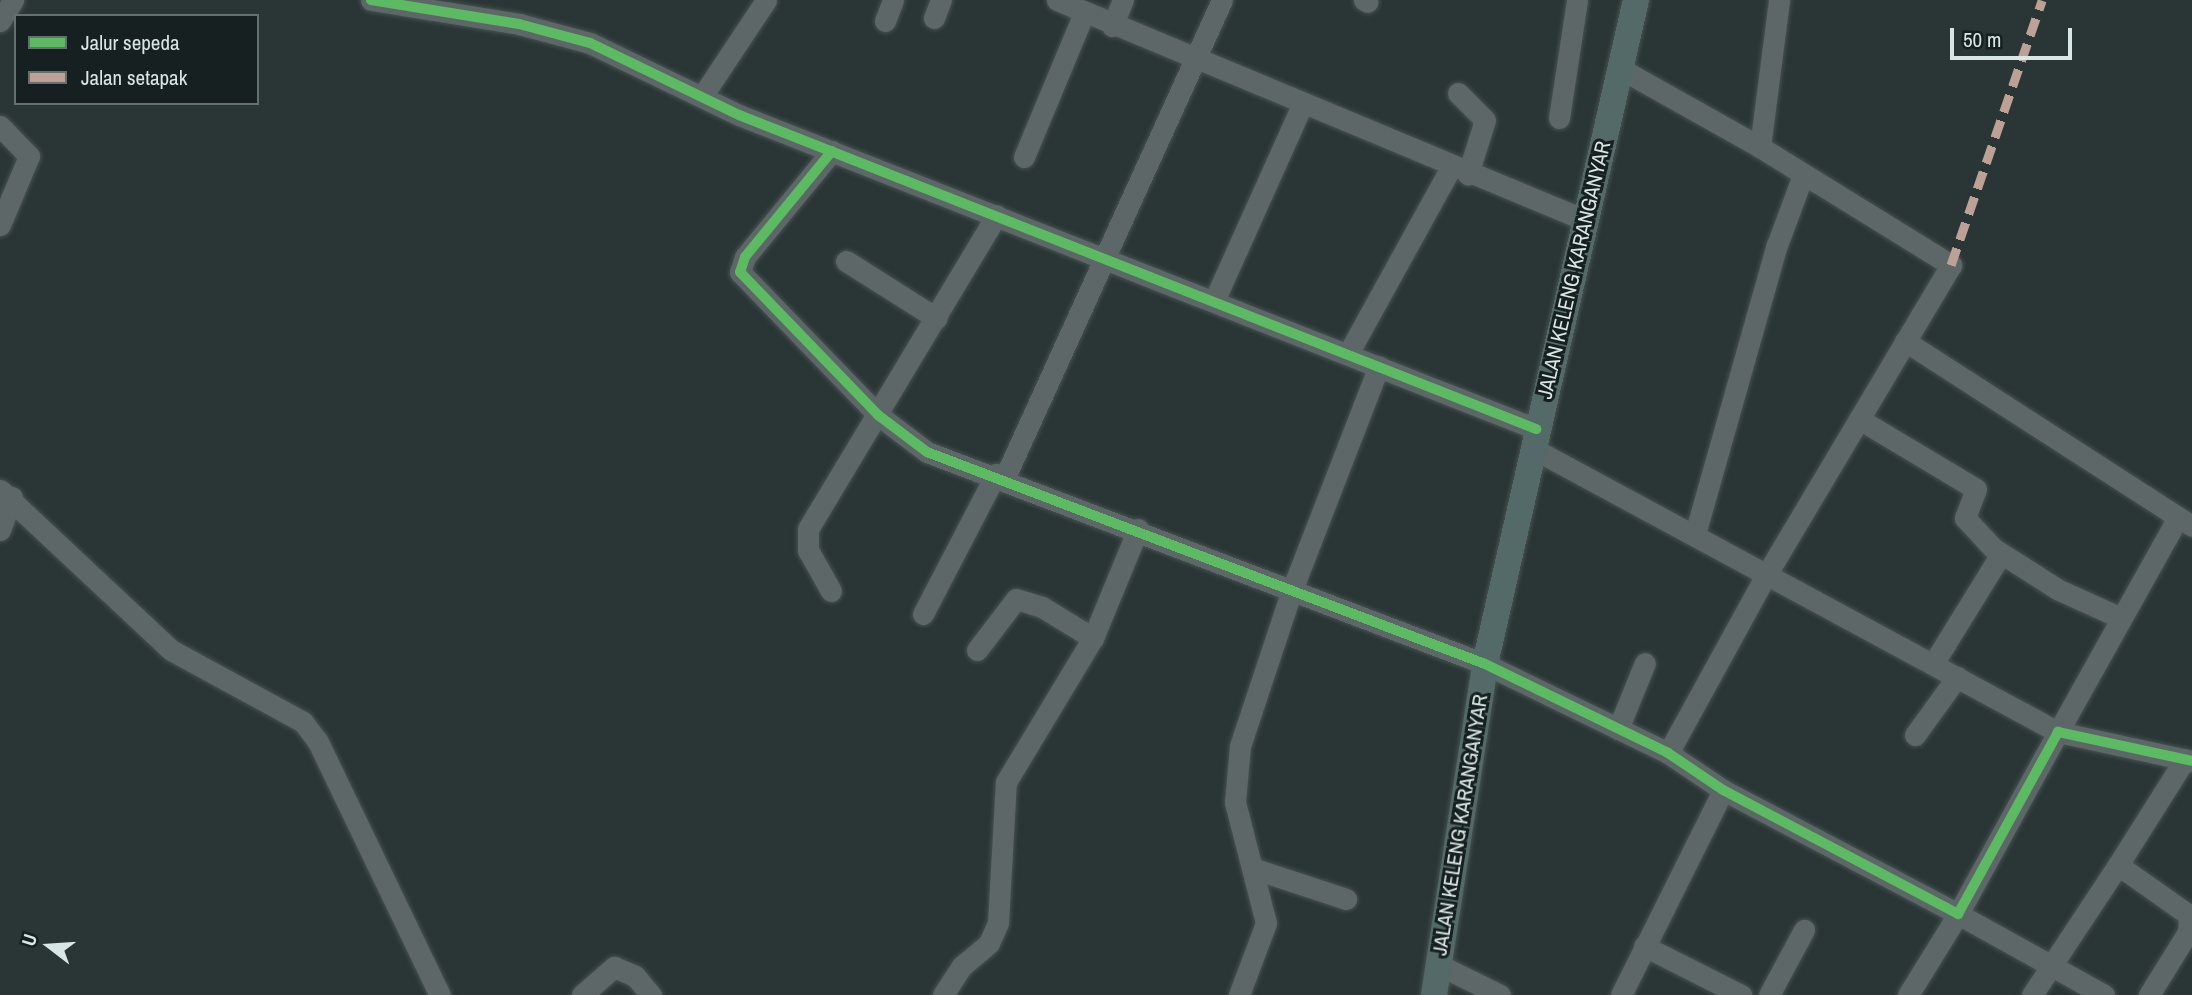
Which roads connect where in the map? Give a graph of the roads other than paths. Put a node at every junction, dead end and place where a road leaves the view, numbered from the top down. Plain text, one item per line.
1 (13, 0) edge
2 (371, 0) edge
3 (765, 0) edge
4 (893, 0) edge
5 (1057, 0) edge
6 (1123, 0) edge
7 (1222, 0) edge
8 (1577, 0) edge
9 (1636, 0) edge
10 (1779, 0) edge
11 (398, 2) edge
12 (1084, 13) junction
13 (0, 21) edge
14 (885, 21) dead end
15 (1112, 26) junction
16 (1194, 58) junction
17 (1621, 69) junction
18 (1458, 93) dead end
19 (703, 95) junction
20 (1303, 103) junction
21 (1559, 118) dead end
22 (0, 127) edge
23 (1760, 147) junction
24 (832, 150) junction
25 (1024, 157) dead end
26 (1460, 171) junction
27 (1803, 175) junction
28 (997, 215) junction
29 (1585, 220) junction
30 (0, 225) edge
31 (1105, 257) junction
32 (846, 261) dead end
33 (1214, 301) junction
34 (936, 318) junction
35 (1905, 341) junction
36 (1349, 352) junction
37 (1379, 366) junction
38 (878, 415) junction
39 (1858, 419) junction
40 (1534, 438) junction
41 (1001, 476) junction
42 (6, 493) edge
43 (2185, 522) edge
44 (1138, 529) junction
45 (0, 530) edge
46 (1695, 534) junction
47 (2001, 554) junction
48 (1766, 575) junction
49 (1292, 590) junction
50 (831, 591) dead end
51 (923, 614) dead end
52 (2121, 618) junction
53 (1093, 638) junction
54 (977, 650) dead end
55 (1645, 663) dead end
56 (1485, 664) junction
57 (1933, 664) junction
58 (1957, 677) junction
59 (1618, 729) junction
60 (2058, 732) junction
61 (1915, 735) dead end
62 (1668, 753) junction
63 (2189, 760) edge
64 (1723, 790) junction
65 (2118, 865) junction
66 (1255, 869) junction
67 (1346, 899) dead end
68 (1958, 914) junction
69 (1804, 930) dead end
70 (1644, 946) junction
71 (2053, 963) junction
72 (1439, 965) junction
73 (440, 995) edge
74 (582, 995) edge
75 (652, 995) edge
76 (943, 995) edge
77 (1239, 995) edge
78 (1434, 995) edge
79 (1500, 995) edge
80 (1621, 995) edge
81 (1741, 995) edge
82 (1769, 995) edge
83 (1908, 995) edge
84 (2032, 995) edge
85 (2105, 995) edge
86 (2149, 995) edge

1 - 13 street
2 - 11 street
3 - 19 street
4 - 14 street
5 - 12 street
6 - 15 street
7 - 16 street
8 - 21 street
9 - 17 main road, JALAN KELENG KARANGANYAR
10 - 23 street
11 - 19 street
12 - 15 street
12 - 25 street
15 - 16 street
16 - 20 street
16 - 31 street
17 - 23 street
17 - 29 main road, JALAN KELENG KARANGANYAR
18 - 26 street
19 - 24 street
20 - 26 street
20 - 33 street
22 - 30 street
23 - 27 street
24 - 28 street
24 - 38 street
26 - 29 street
26 - 36 street
27 - 35 street
27 - 46 street
28 - 31 street
28 - 34 street
29 - 40 main road, JALAN KELENG KARANGANYAR
31 - 33 street
31 - 41 street
32 - 34 street
33 - 36 street
34 - 38 street
35 - 39 street
35 - 43 street
36 - 37 street
37 - 40 street
37 - 49 street
38 - 41 street
38 - 50 street
39 - 47 street
39 - 48 street
40 - 46 street
40 - 56 main road, JALAN KELENG KARANGANYAR
41 - 44 street
41 - 51 street
42 - 45 street
42 - 73 street
43 - 52 street
44 - 49 street
44 - 53 street
46 - 48 street
47 - 52 street
47 - 57 street
48 - 57 street
48 - 62 street
49 - 56 street
49 - 66 street
52 - 60 street
53 - 54 street
53 - 76 street
55 - 59 street
56 - 59 street
56 - 72 main road, JALAN KELENG KARANGANYAR
57 - 58 street
58 - 60 street
58 - 61 street
59 - 62 street
60 - 63 street
60 - 68 street
62 - 64 street
63 - 65 street
64 - 68 street
64 - 70 street
65 - 71 street
65 - 86 street
66 - 67 street
66 - 77 street
68 - 71 street
68 - 83 street
69 - 82 street
70 - 80 street
70 - 81 street
71 - 84 street
71 - 85 street
72 - 78 main road, JALAN KELENG KARANGANYAR
72 - 79 street
74 - 75 street

